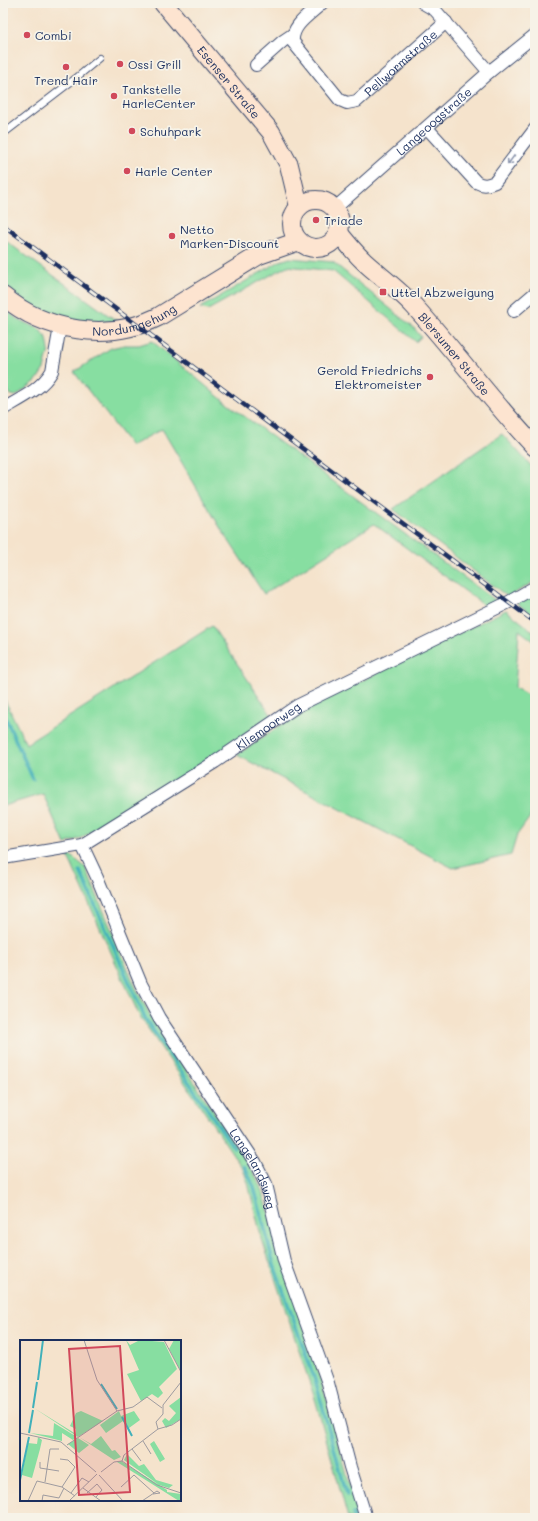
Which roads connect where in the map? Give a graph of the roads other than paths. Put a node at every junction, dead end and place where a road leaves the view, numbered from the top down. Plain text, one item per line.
1 (163, 3) edge
2 (322, 3) edge
3 (423, 3) edge
4 (446, 22) junction
5 (292, 35) junction
6 (535, 35) edge
7 (100, 58) dead end
8 (256, 65) dead end
9 (489, 72) junction
10 (427, 128) junction
11 (535, 129) edge
12 (3, 134) edge
13 (306, 204) junction
14 (334, 209) junction
15 (296, 235) junction
16 (333, 238) junction
17 (535, 293) edge
18 (3, 296) edge
19 (514, 311) dead end
20 (60, 327) junction
21 (3, 409) edge
22 (535, 447) edge
23 (535, 587) edge
24 (82, 845) junction
25 (3, 858) edge
26 (366, 1518) edge

1 - 13 main road, Esenser Straße
2 - 5 street
3 - 4 street, Pellwormstraße
4 - 5 street, Pellwormstraße
4 - 9 street, Pellwormstraße
5 - 8 street
6 - 9 street, Langeoogstraße
7 - 12 lane
9 - 10 street, Langeoogstraße
11 -> 10 street
10 - 14 street, Langeoogstraße
13 - 14 main road
13 - 15 main road
14 - 16 main road
15 - 16 main road
15 - 20 main road, Nordumgehung
16 - 22 main road, Blersumer Straße
17 - 19 street
18 - 20 main road, Nordumgehung
20 - 21 street
23 - 24 street, Kliemoorweg
24 - 25 street, Kliemoorweg
24 - 26 street, Langelandsweg

